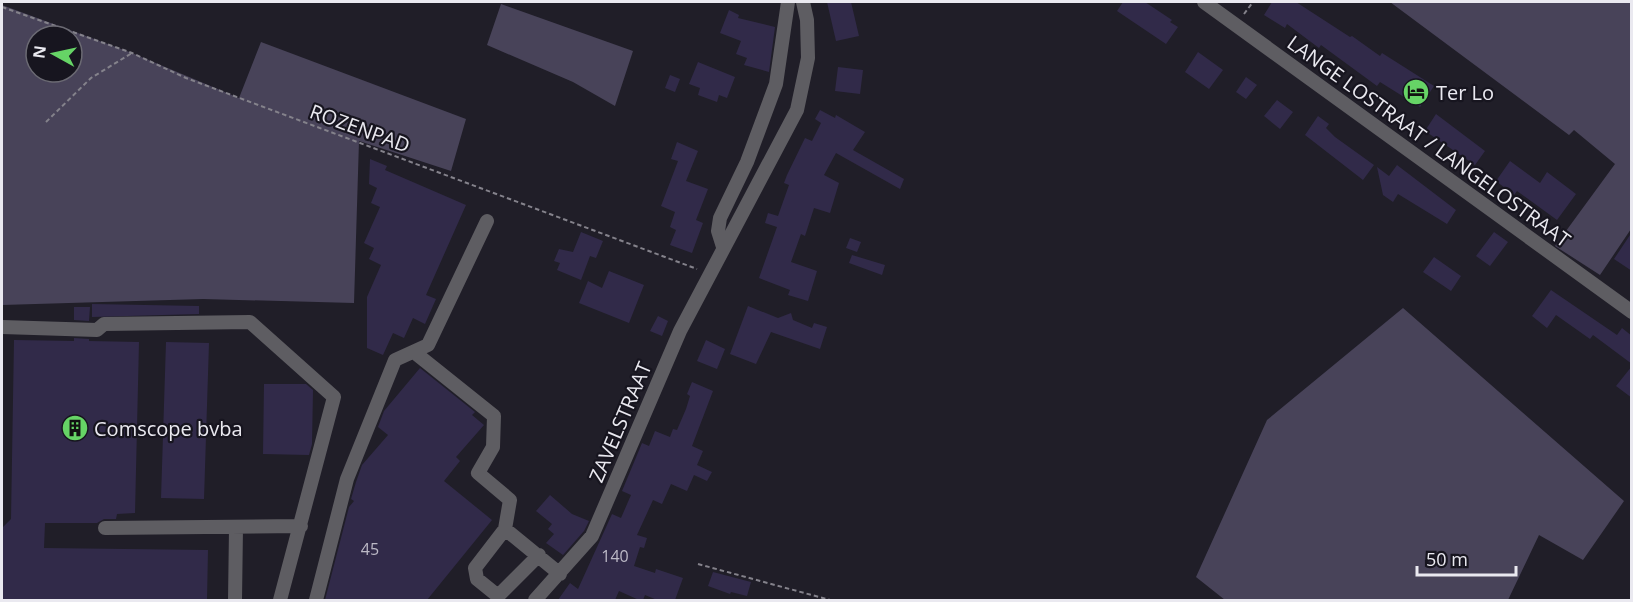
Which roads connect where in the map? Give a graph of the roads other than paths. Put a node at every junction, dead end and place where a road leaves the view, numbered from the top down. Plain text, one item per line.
1 (788, 2) edge
2 (803, 2) edge
3 (1204, 2) edge
4 (487, 221) dead end
5 (723, 247) junction
6 (1632, 312) edge
7 (2, 327) edge
8 (414, 352) junction
9 (300, 526) junction
10 (105, 528) dead end
11 (236, 528) junction
12 (505, 529) junction
13 (538, 555) junction
14 (560, 574) junction
15 (496, 598) edge
16 (235, 600) edge
17 (280, 600) edge
18 (316, 600) edge
19 (534, 600) edge

1 - 5 street
2 - 5 street, ZAVELSTRAAT
3 - 6 street, LANGE LOSTRAAT / LANGELOSTRAAT
4 - 8 street
5 - 14 street, ZAVELSTRAAT
7 - 9 street
8 - 12 street
8 - 18 street
9 - 11 street
9 - 17 street
10 - 11 street
11 - 16 street
12 - 13 street
12 - 15 street
13 - 14 street
13 - 15 street
14 - 19 street, ZAVELSTRAAT

